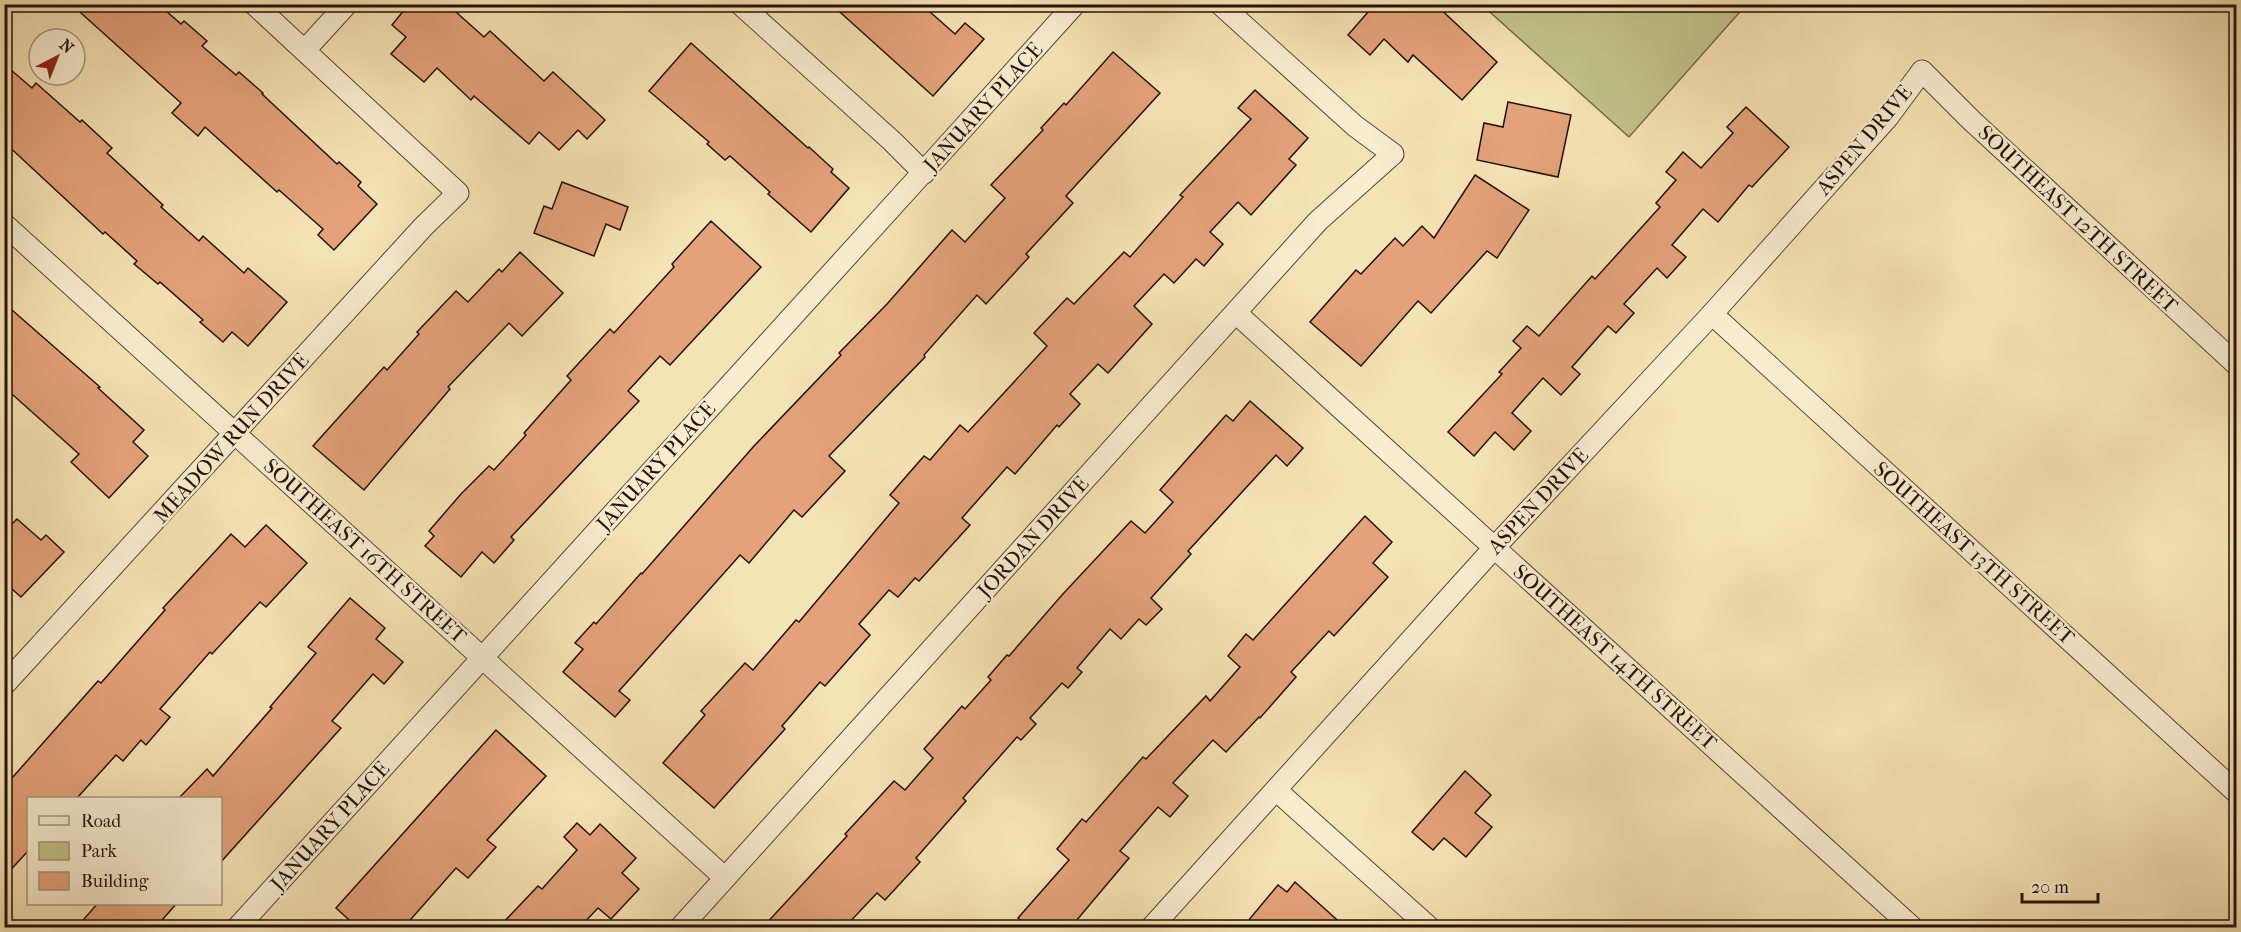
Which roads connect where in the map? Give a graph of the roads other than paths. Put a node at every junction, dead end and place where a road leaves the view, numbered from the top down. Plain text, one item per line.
1 (254, 4) edge
2 (347, 4) edge
3 (740, 4) edge
4 (1075, 4) edge
5 (1220, 4) edge
6 (305, 50) junction
7 (1922, 70) joint
8 (924, 173) junction
9 (4, 224) edge
10 (1236, 314) junction
11 (1712, 314) junction
12 (2236, 364) edge
13 (235, 434) junction
14 (1494, 548) junction
15 (483, 658) junction
16 (8, 674) edge
17 (1276, 790) junction
18 (2236, 792) edge
19 (725, 878) junction
20 (237, 927) edge
21 (680, 927) edge
22 (1151, 927) edge
23 (1430, 927) edge
24 (1913, 927) edge

1 - 6 street
2 - 6 street
3 - 8 street
4 - 8 street, JANUARY PLACE
5 - 10 street, JORDAN DRIVE
6 - 13 street, MEADOW RUN DRIVE
7 - 11 street, ASPEN DRIVE
7 - 12 street, SOUTHEAST 12TH STREET
8 - 15 street, JANUARY PLACE
9 - 13 street, SOUTHEAST 16TH STREET
10 - 14 street, SOUTHEAST 14TH STREET
10 - 19 street, JORDAN DRIVE
11 - 14 street, ASPEN DRIVE
11 - 18 street, SOUTHEAST 13TH STREET
13 - 15 street, SOUTHEAST 16TH STREET
13 - 16 street, MEADOW RUN DRIVE
14 - 17 street, ASPEN DRIVE
14 - 24 street, SOUTHEAST 14TH STREET
15 - 19 street, SOUTHEAST 16TH STREET
15 - 20 street, JANUARY PLACE
17 - 22 street, ASPEN DRIVE
17 - 23 street
19 - 21 street, JORDAN DRIVE

